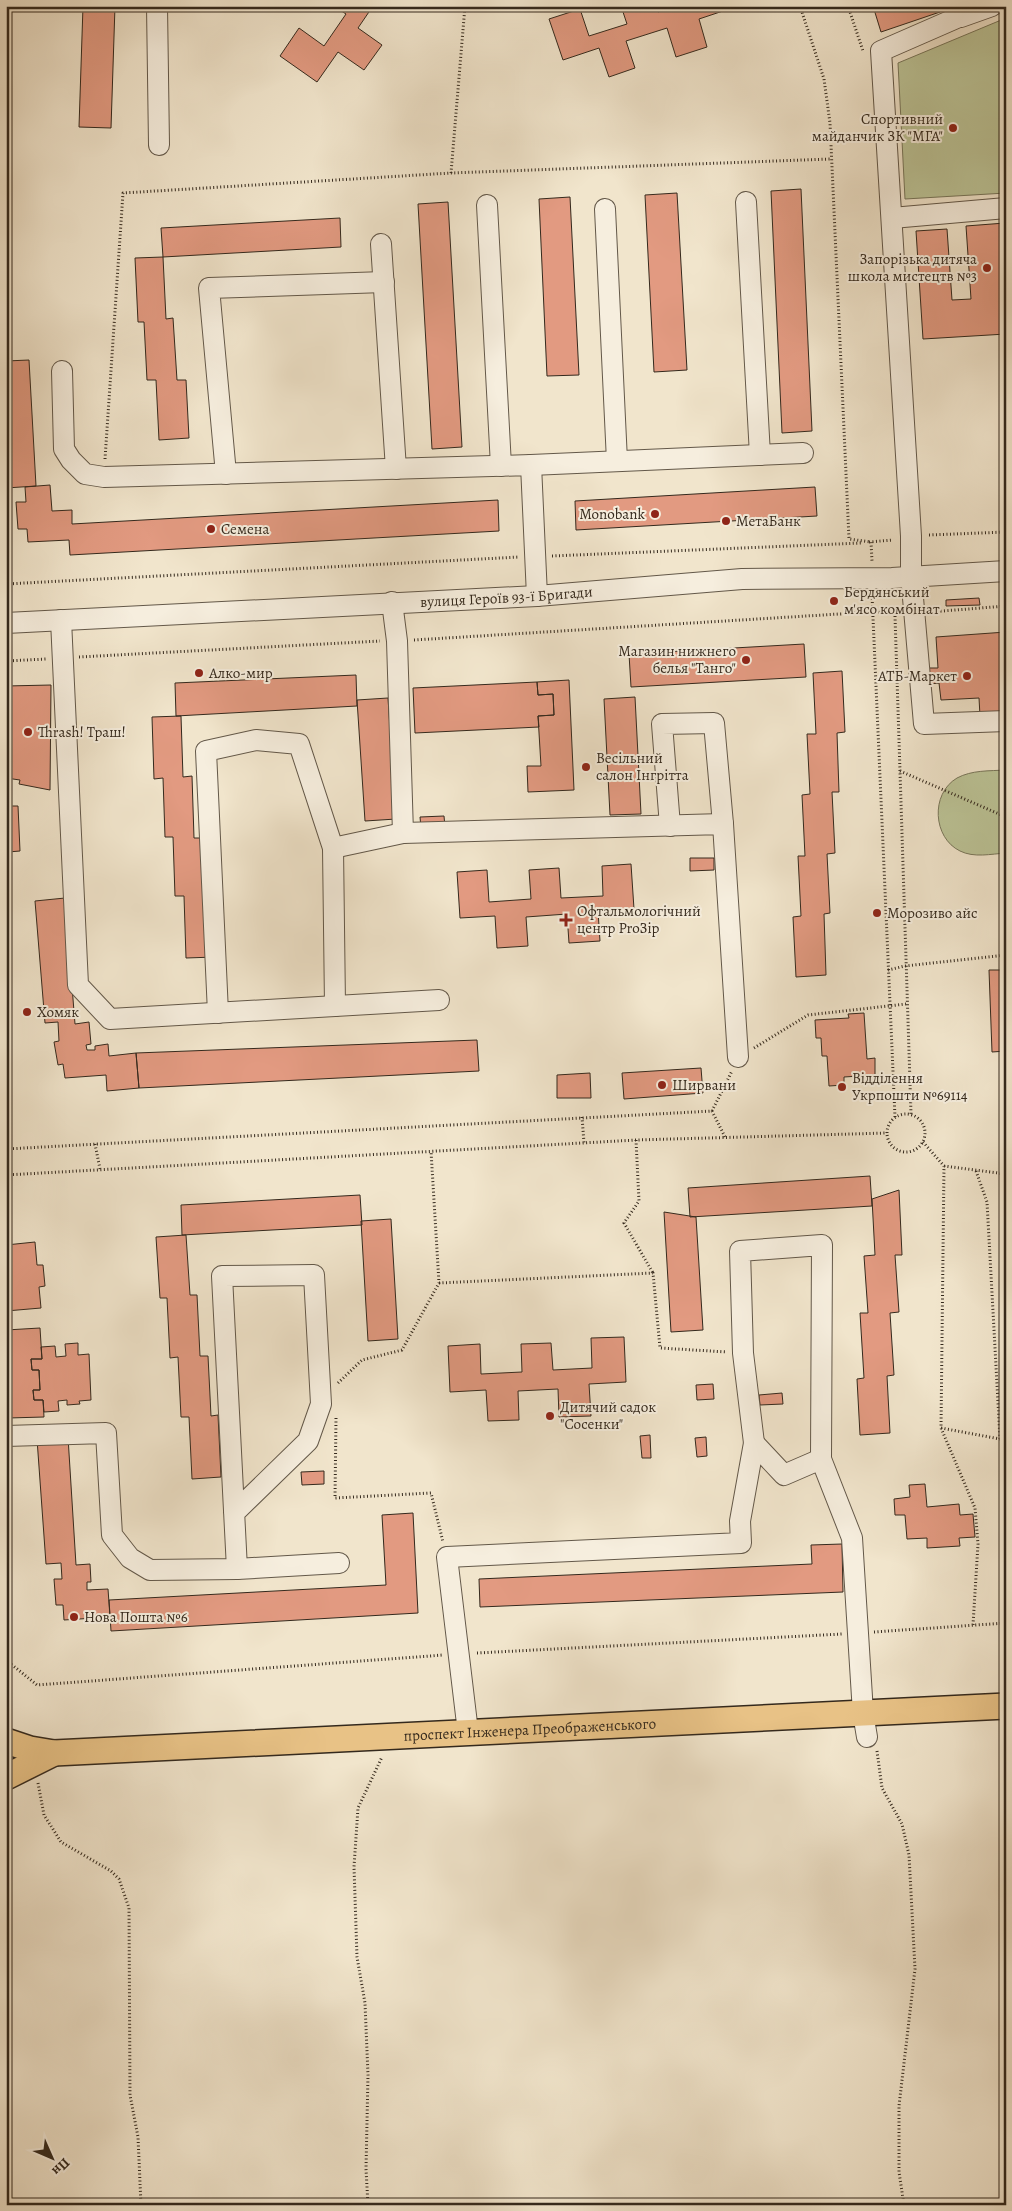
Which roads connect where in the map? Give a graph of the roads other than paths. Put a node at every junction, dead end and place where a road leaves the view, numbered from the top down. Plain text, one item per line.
1 (156, 6) edge
2 (992, 6) edge
3 (963, 11) edge
4 (159, 146) dead end
5 (746, 202) dead end
6 (487, 205) dead end
7 (1006, 208) edge
8 (605, 209) dead end
9 (892, 218) junction
10 (381, 244) dead end
11 (384, 282) junction
12 (62, 371) dead end
13 (803, 453) dead end
14 (760, 455) junction
15 (617, 461) junction
16 (531, 465) junction
17 (501, 466) junction
18 (396, 468) junction
19 (226, 474) junction
20 (1006, 571) edge
21 (911, 575) junction
22 (537, 596) junction
23 (392, 602) junction
24 (61, 620) junction
25 (6, 623) edge
26 (1006, 722) edge
27 (723, 824) junction
28 (670, 826) junction
29 (403, 832) junction
30 (333, 848) junction
31 (439, 1000) dead end
32 (335, 1006) junction
33 (218, 1013) junction
34 (738, 1057) road end
35 (6, 1436) edge
36 (754, 1443) junction
37 (821, 1459) junction
38 (234, 1513) junction
39 (339, 1563) dead end
40 (238, 1569) junction
41 (1006, 1706) edge
42 (863, 1712) junction
43 (468, 1732) junction
44 (867, 1737) road end
45 (6, 1741) edge
46 (54, 1753) junction
47 (6, 1777) edge

1 - 4 street
2 - 3 street
3 - 9 street
5 - 14 street
6 - 17 street
7 - 9 street
8 - 15 street
9 - 21 street
10 - 11 street
11 - 18 street
11 - 19 street
12 - 19 street
13 - 14 street
14 - 15 street
15 - 16 street
16 - 17 street
16 - 22 street
17 - 18 street
18 - 19 street
20 - 21 street, вулиця Героїв 93-ї Бригади
21 - 22 street, вулиця Героїв 93-ї Бригади
21 - 26 street
22 - 23 street, вулиця Героїв 93-ї Бригади
23 - 24 street, вулиця Героїв 93-ї Бригади
23 - 29 street
24 - 25 street, вулиця Героїв 93-ї Бригади
24 - 33 street
27 - 28 street
27 - 28 street
27 - 34 street
28 - 29 street
29 - 30 street
30 - 32 street
30 - 33 street
31 - 32 street
32 - 33 street
35 - 40 street
36 - 37 street
36 - 37 street
36 - 43 street
37 - 42 street
38 - 38 street
38 - 40 street
39 - 40 street
41 - 42 main road, проспект Інженера Преображенського
42 - 43 main road, проспект Інженера Преображенського
42 - 44 street
43 - 46 main road, проспект Інженера Преображенського
45 - 46 main road, проспект Інженера Преображенського
46 - 47 main road, проспект Інженера Преображенського

